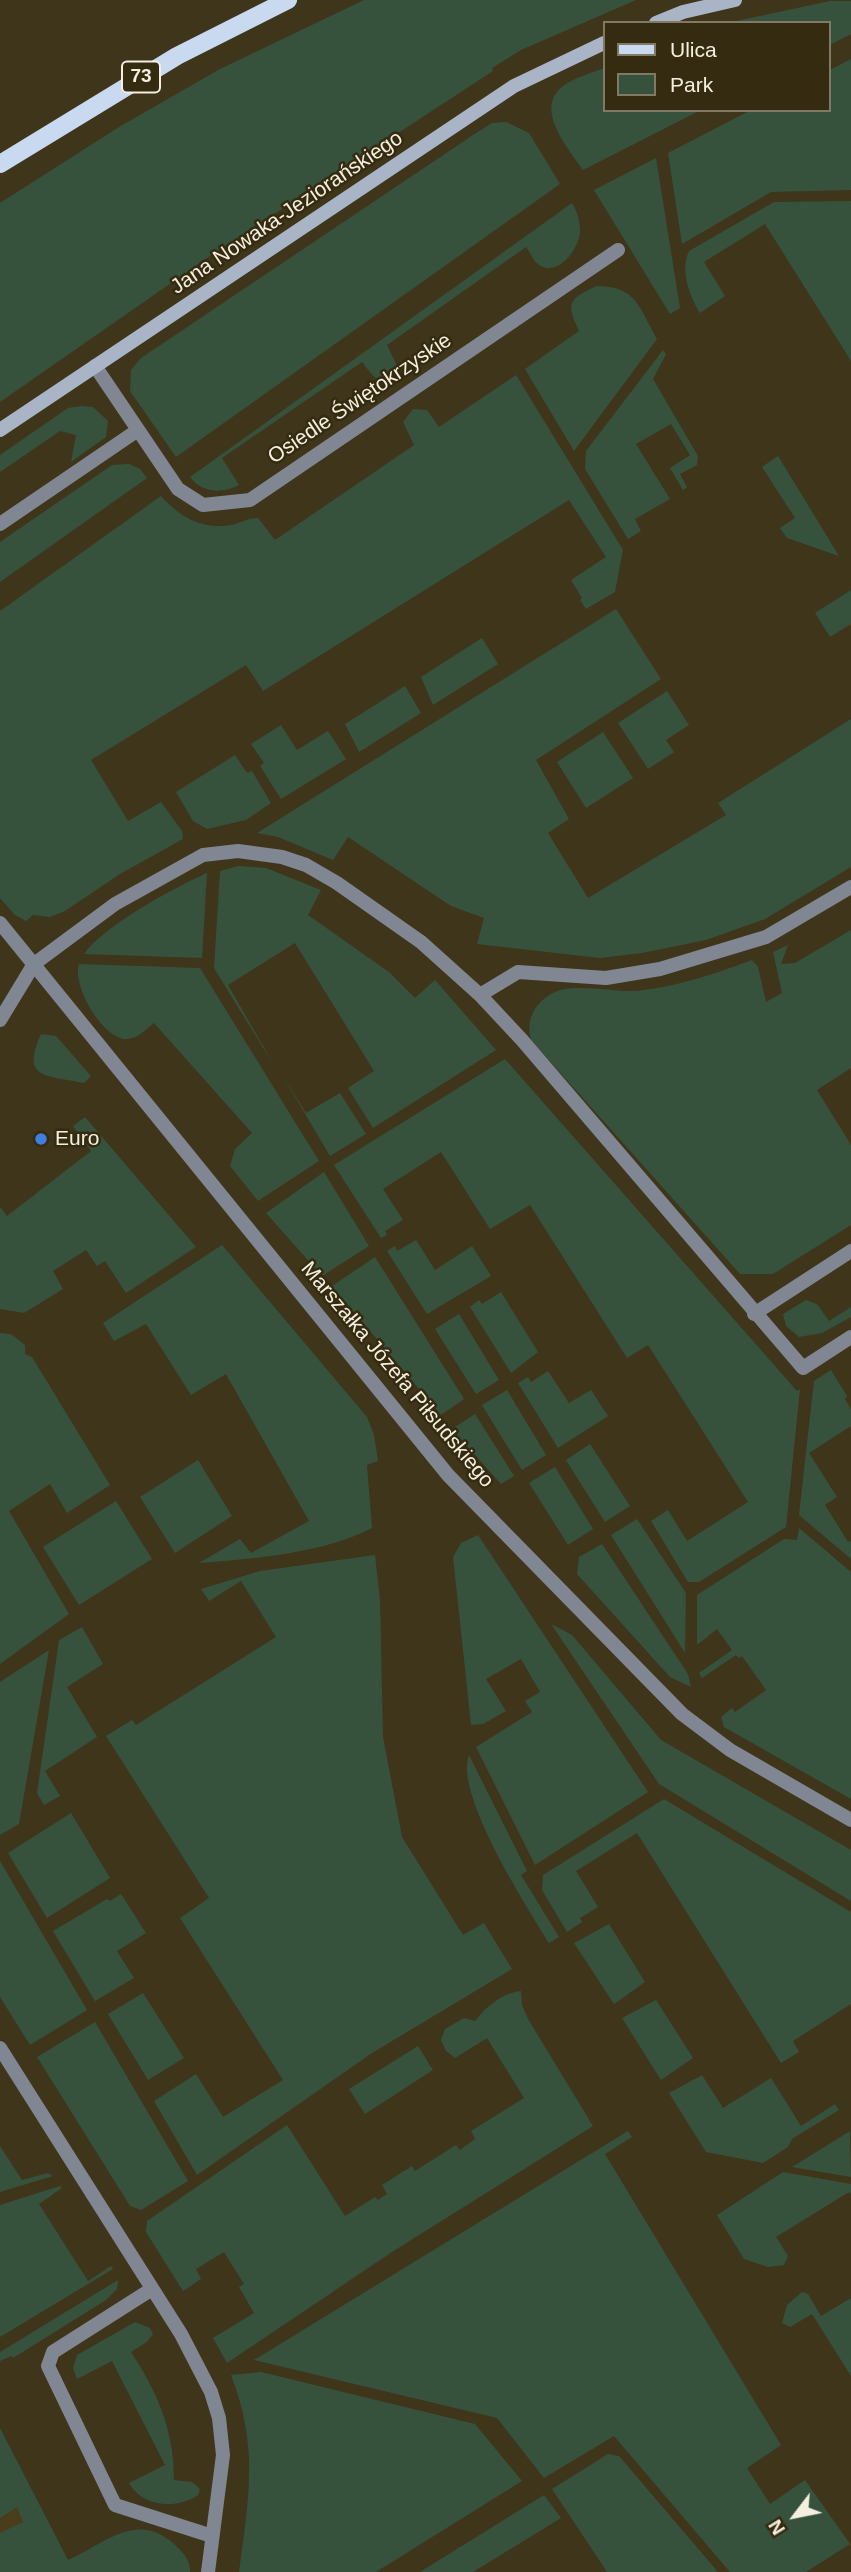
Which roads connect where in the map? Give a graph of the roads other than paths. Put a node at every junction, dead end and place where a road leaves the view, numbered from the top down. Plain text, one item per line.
1 (288, 0) edge
2 (735, 0) edge
3 (661, 21) edge
4 (602, 44) edge
5 (0, 164) edge
6 (618, 250) dead end
7 (95, 366) junction
8 (0, 430) edge
9 (138, 430) junction
10 (0, 524) edge
11 (851, 887) edge
12 (0, 923) edge
13 (34, 964) junction
14 (480, 995) junction
15 (0, 1020) edge
16 (851, 1251) edge
17 (754, 1314) junction
18 (851, 1336) edge
19 (851, 1820) edge
20 (0, 2048) edge
21 (152, 2288) junction
22 (212, 2536) junction
23 (208, 2572) edge

1 - 5 main road, 73
2 - 3 street
4 - 7 street, Jana Nowaka-Jeziorańskiego
6 - 9 street, Osiedle Świętokrzyskie
7 - 8 street, Jana Nowaka-Jeziorańskiego
7 - 9 street, Osiedle Świętokrzyskie
9 - 10 street
11 - 14 street
12 - 13 street, Marszałka Józefa Piłsudskiego
13 - 14 street
13 - 15 street
13 - 19 street, Marszałka Józefa Piłsudskiego
14 - 17 street
16 - 17 street
17 - 18 street
20 - 21 street
21 - 22 street
21 - 22 street
22 - 23 street

